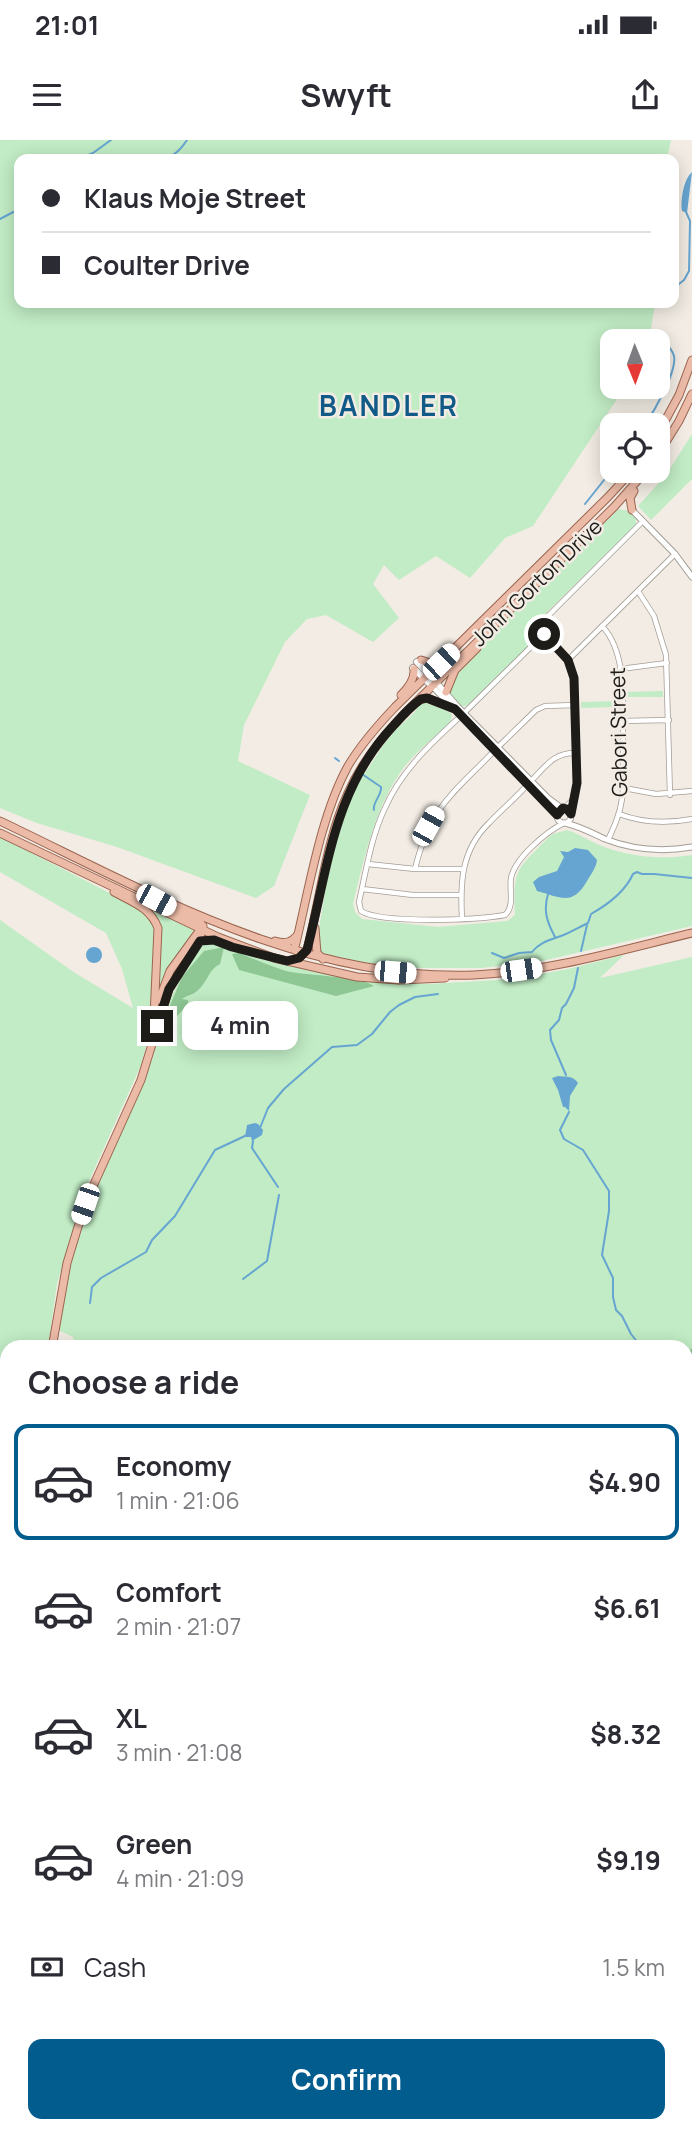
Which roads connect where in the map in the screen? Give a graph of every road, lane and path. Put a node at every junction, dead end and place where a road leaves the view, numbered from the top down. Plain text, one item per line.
1 (692, 360) edge
2 (692, 394) edge
3 (669, 413) edge
4 (670, 436) edge
5 (621, 483) edge
6 (636, 484) joint
7 (614, 507) junction
8 (632, 510) junction
9 (643, 521) junction
10 (675, 554) junction
11 (692, 577) edge
12 (638, 591) junction
13 (602, 626) junction
14 (544, 634) junction
15 (479, 639) junction
16 (568, 660) junction
17 (441, 662) junction
18 (667, 663) junction
19 (416, 665) junction
20 (620, 668) junction
21 (426, 676) junction
22 (434, 684) junction
23 (446, 692) junction
24 (416, 703) junction
25 (576, 705) junction
26 (460, 713) junction
27 (622, 720) junction
28 (669, 720) junction
29 (377, 725) junction
30 (496, 748) junction
31 (577, 753) junction
32 (530, 782) junction
33 (624, 788) junction
34 (692, 791) edge
35 (670, 794) junction
36 (575, 797) junction
37 (563, 808) junction
38 (571, 814) junction
39 (619, 814) junction
40 (557, 815) junction
41 (692, 819) edge
42 (0, 821) edge
43 (564, 823) junction
44 (579, 827) junction
45 (551, 830) junction
46 (1, 833) edge
47 (608, 840) junction
48 (692, 847) edge
49 (368, 864) junction
50 (415, 869) junction
51 (463, 869) junction
52 (119, 878) junction
53 (362, 889) junction
54 (461, 895) junction
55 (462, 919) junction
56 (314, 921) junction
57 (215, 923) junction
58 (202, 928) junction
59 (299, 933) junction
60 (692, 933) edge
61 (250, 936) junction
62 (200, 941) junction
63 (255, 951) junction
64 (300, 954) junction
65 (325, 960) junction
66 (287, 961) junction
67 (309, 967) junction
68 (470, 975) junction
69 (154, 1017) junction
70 (152, 1046) junction
71 (53, 1340) edge

1 - 3 main road
2 - 4 main road
5 - 17 main road, John Gorton Drive
6 - 7 main road, John Gorton Drive
6 - 8 main road
7 - 8 main road
7 - 15 main road, John Gorton Drive
8 - 9 street
9 - 10 street
9 - 14 street
10 - 11 street
10 - 12 street
12 - 13 street
12 - 18 street
13 - 16 street
13 - 20 street, Gabori Street
14 - 16 street
14 - 26 street
15 - 22 main road, John Gorton Drive
15 - 23 main road
16 - 25 street
17 - 19 main road
17 - 21 main road, John Gorton Drive
18 - 20 street
18 - 28 street
19 - 21 main road
19 - 29 main road
20 - 27 street, Gabori Street
21 - 22 main road
21 - 29 main road, John Gorton Drive
22 - 23 street
22 - 24 main road, John Gorton Drive
22 - 26 street
23 - 26 street
24 - 26 main road
24 - 56 main road, John Gorton Drive
25 - 30 street
25 - 31 street
26 - 30 street
26 - 49 street
27 - 28 street
27 - 33 street, Gabori Street
28 - 35 street
29 - 59 main road, John Gorton Drive
30 - 32 street
30 - 50 street
31 - 32 street
31 - 36 street
32 - 37 street
32 - 40 street
32 - 51 street
33 - 35 street
33 - 39 street, Gabori Street
34 - 35 street
36 - 37 street
36 - 38 street
37 - 38 street
37 - 40 street
38 - 43 street
38 - 44 street
39 - 41 street
39 - 47 street, Gabori Street
40 - 43 street
40 - 45 street
42 - 52 main road
43 - 44 street
43 - 45 street
44 - 47 street
45 - 55 street
46 - 58 main road
46 - 69 main road
47 - 48 street
49 - 50 street
49 - 53 street
50 - 51 street
51 - 54 street
52 - 57 main road
52 - 58 main road
53 - 54 street
53 - 55 street
54 - 55 street
56 - 64 main road, John Gorton Drive
56 - 65 main road
57 - 58 main road
57 - 61 main road
58 - 62 main road
58 - 63 main road
58 - 69 main road
59 - 61 main road
59 - 64 main road, John Gorton Drive
60 - 68 main road
61 - 64 main road
62 - 63 main road
62 - 70 main road
63 - 66 main road
64 - 65 main road
64 - 66 main road
64 - 67 main road
65 - 68 main road
66 - 67 main road
67 - 68 main road
69 - 70 main road
70 - 71 main road

